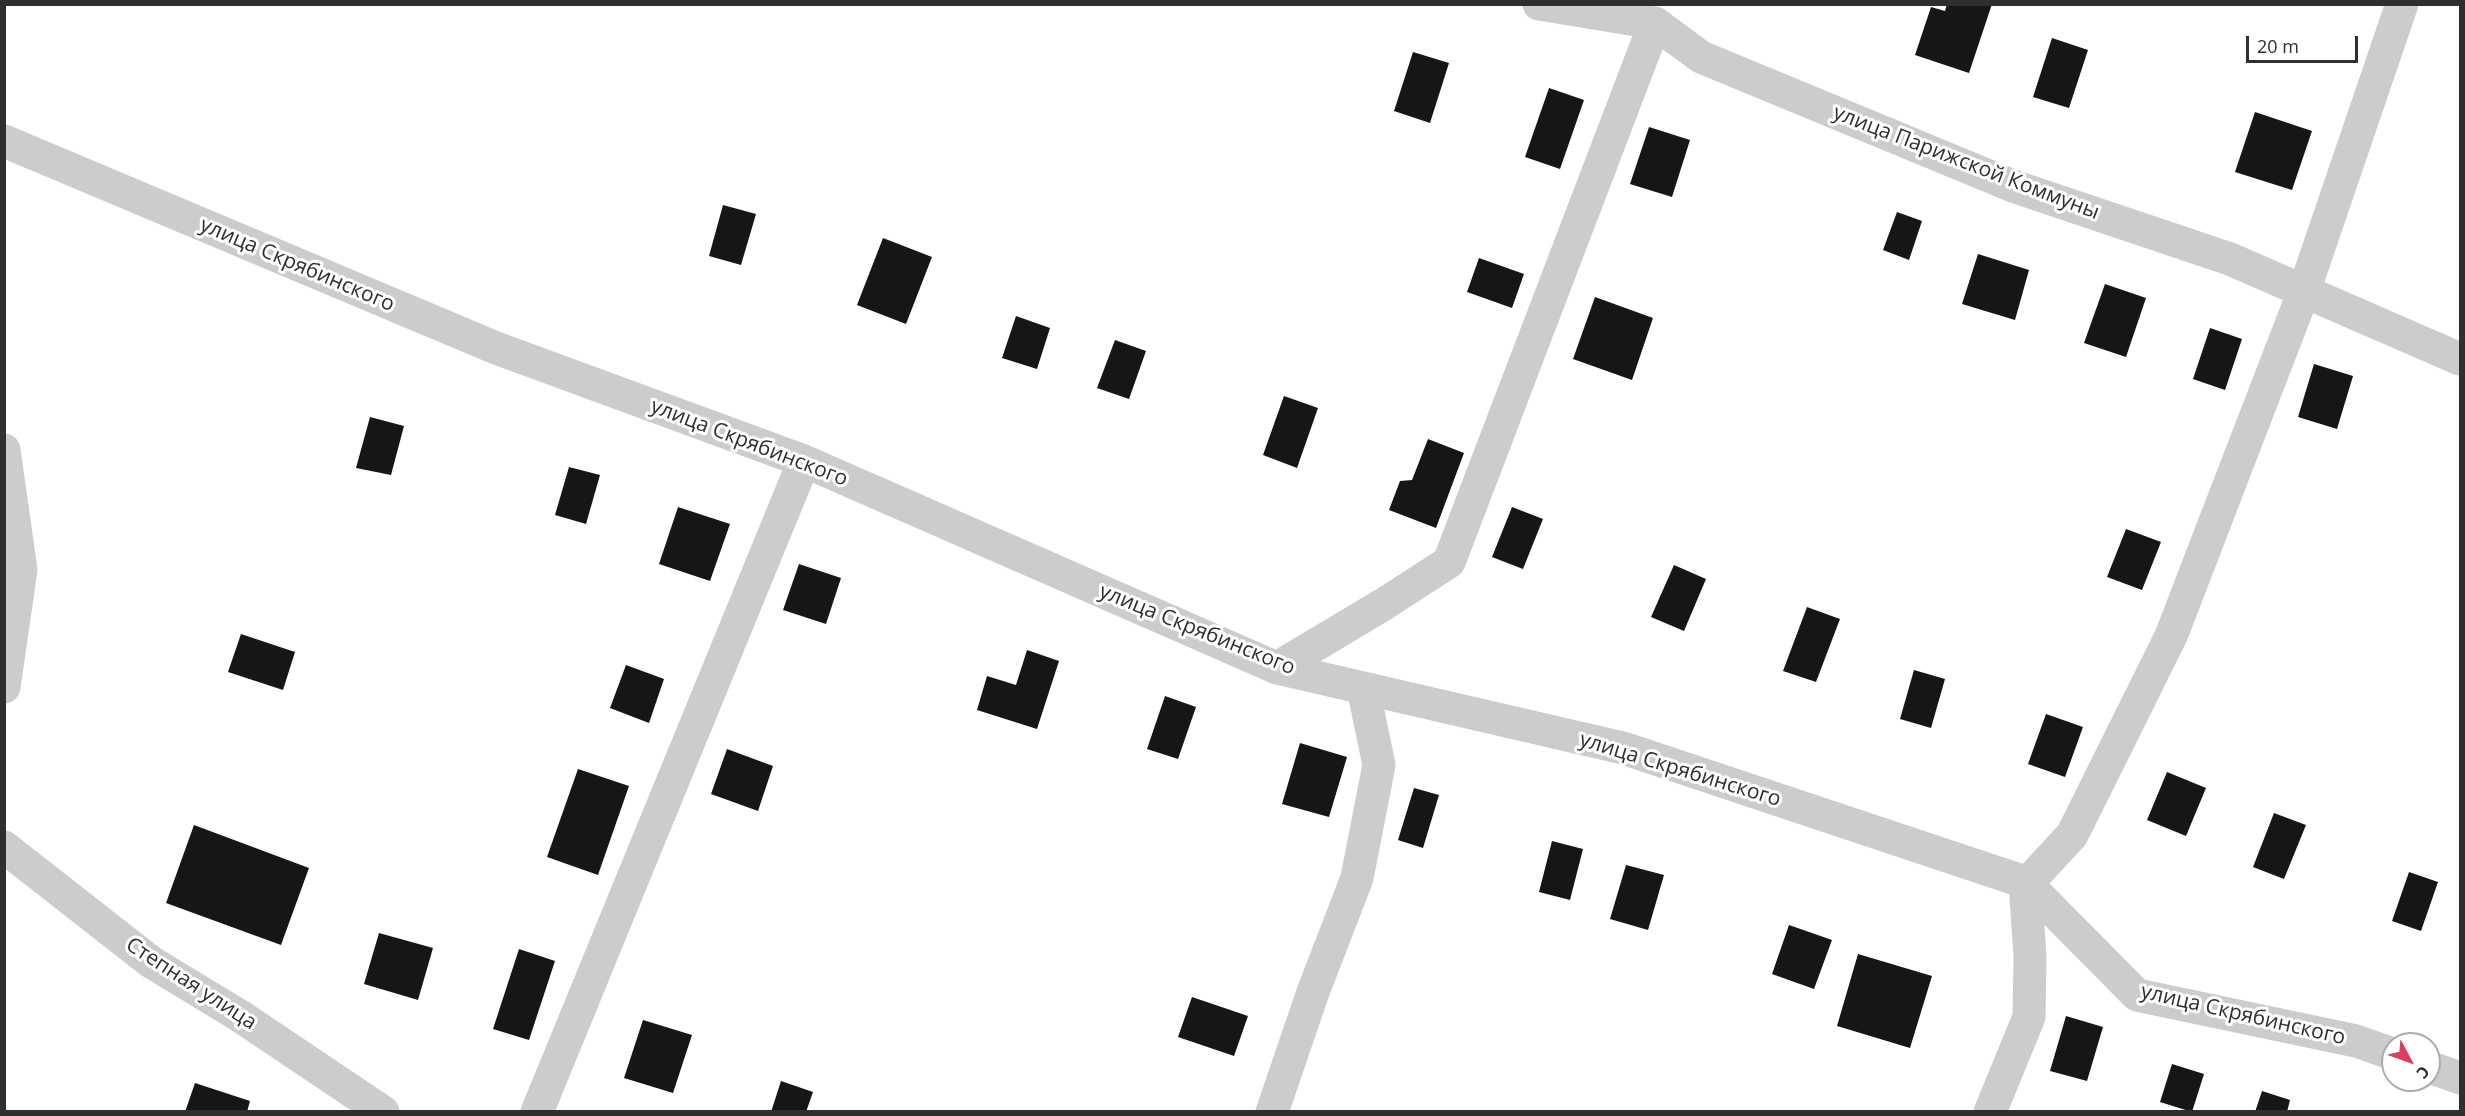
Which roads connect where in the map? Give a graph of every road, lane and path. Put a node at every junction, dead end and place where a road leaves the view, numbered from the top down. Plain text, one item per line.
1 (1539, 4) edge
2 (2402, 4) edge
3 (1655, 23) junction
4 (4, 141) edge
5 (2304, 291) junction
6 (2460, 359) edge
7 (4, 450) edge
8 (804, 460) junction
9 (1277, 668) junction
10 (4, 687) edge
11 (1363, 688) junction
12 (4, 847) edge
13 (2025, 882) junction
14 (2381, 1050) edge
15 (2441, 1071) edge
16 (2460, 1078) edge
17 (383, 1112) edge
18 (537, 1112) edge
19 (1272, 1112) edge
20 (1990, 1112) edge

1 - 3 street, улица Парижской Коммуны
2 - 5 street
3 - 5 street, улица Парижской Коммуны
3 - 9 street
4 - 8 street, улица Скрябинского
5 - 6 street, улица Парижской Коммуны
5 - 13 street
7 - 10 street
8 - 9 street, улица Скрябинского
8 - 18 street
9 - 11 street, улица Скрябинского
11 - 13 street, улица Скрябинского
11 - 19 street
12 - 17 street, Степная улица
13 - 14 street, улица Скрябинского
13 - 20 street
15 - 16 street

